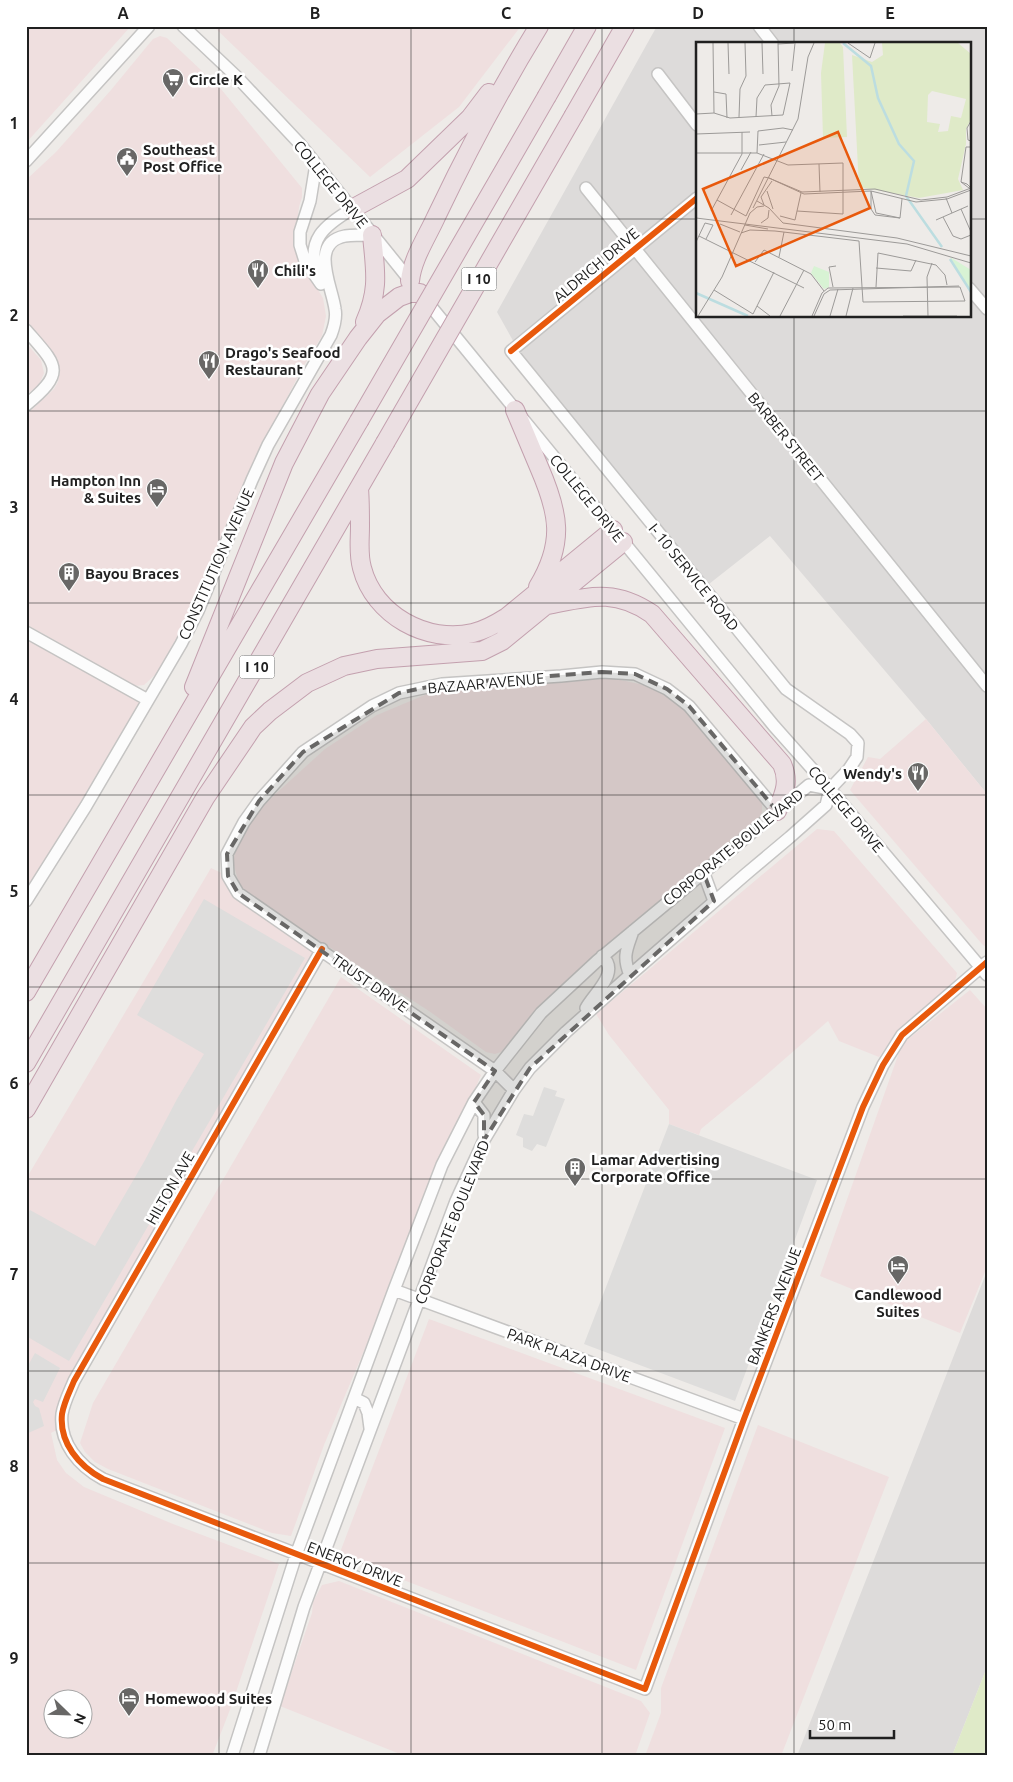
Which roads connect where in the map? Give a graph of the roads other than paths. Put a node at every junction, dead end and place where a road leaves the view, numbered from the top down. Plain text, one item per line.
1 (149, 26) edge
2 (183, 26) edge
3 (587, 26) edge
4 (625, 26) edge
5 (759, 26) edge
6 (539, 27) edge
7 (771, 42) edge
8 (658, 74) dead end
9 (696, 124) edge
10 (26, 161) edge
11 (316, 164) junction
12 (586, 188) dead end
13 (696, 199) edge
14 (352, 209) junction
15 (372, 235) junction
16 (635, 249) junction
17 (321, 284) junction
18 (415, 287) junction
19 (970, 289) edge
20 (332, 295) junction
21 (987, 309) edge
22 (26, 330) edge
23 (358, 338) junction
24 (511, 352) joint
25 (26, 405) edge
26 (515, 410) junction
27 (359, 488) junction
28 (618, 536) junction
29 (537, 603) junction
30 (26, 632) edge
31 (987, 686) edge
32 (148, 700) junction
33 (173, 741) junction
34 (830, 788) junction
35 (777, 811) junction
36 (703, 871) junction
37 (228, 876) joint
38 (714, 900) junction
39 (26, 901) edge
40 (634, 930) junction
41 (322, 949) junction
42 (602, 956) junction
43 (985, 968) edge
44 (630, 975) junction
45 (26, 992) edge
46 (582, 1017) junction
47 (26, 1063) edge
48 (495, 1071) junction
49 (514, 1090) junction
50 (474, 1102) junction
51 (26, 1109) edge
52 (484, 1140) junction
53 (394, 1290) junction
54 (420, 1299) junction
55 (354, 1398) junction
56 (744, 1419) junction
57 (370, 1430) junction
58 (68, 1445) joint
59 (296, 1555) junction
60 (320, 1564) junction
61 (645, 1690) joint
62 (232, 1756) edge
63 (259, 1756) edge

1 - 10 street
2 - 11 street, COLLEGE DRIVE
3 - 33 highway, I 10, bridge
4 - 27 highway, I 10, bridge
5 - 7 street
6 - 14 highway
6 - 18 highway
8 - 9 street
11 - 14 street, COLLEGE DRIVE
11 - 17 street
12 - 16 street, BARBER STREET
13 - 16 street, ALDRICH DRIVE
14 - 15 street, COLLEGE DRIVE
14 - 17 street
15 - 18 street, COLLEGE DRIVE
15 - 20 street, CONSTITUTION AVENUE
15 - 23 highway
16 - 24 street, ALDRICH DRIVE
16 - 31 street, BARBER STREET
17 - 20 street
18 - 23 highway
18 - 26 street, COLLEGE DRIVE
19 - 21 street
20 - 32 street, CONSTITUTION AVENUE
22 - 25 street
23 - 33 highway
24 - 34 street, I- 10 SERVICE ROAD
26 - 28 street, COLLEGE DRIVE
26 - 29 highway
27 - 29 highway
27 - 47 highway, I 10
28 - 29 highway
28 - 34 street, COLLEGE DRIVE
29 - 35 highway
29 - 51 highway
30 - 32 street
32 - 39 street, CONSTITUTION AVENUE
33 - 45 highway, I 10
34 - 35 street, CORPORATE BOULEVARD
34 - 38 street, CORPORATE BOULEVARD
34 - 43 street, COLLEGE DRIVE
35 - 36 street, CORPORATE BOULEVARD
35 - 37 street, BAZAAR AVENUE
36 - 38 street
36 - 40 street, CORPORATE BOULEVARD
37 - 41 street, TRUST DRIVE
38 - 44 street, CORPORATE BOULEVARD
40 - 42 street, CORPORATE BOULEVARD
40 - 44 street
41 - 48 street, TRUST DRIVE
41 - 58 street, HILTON AVE
42 - 46 street
42 - 48 street, CORPORATE BOULEVARD
43 - 56 street, BANKERS AVENUE
44 - 46 street, CORPORATE BOULEVARD
46 - 49 street, CORPORATE BOULEVARD
48 - 49 street, TRUST DRIVE
48 - 50 street, CORPORATE BOULEVARD
49 - 52 street, CORPORATE BOULEVARD
50 - 52 street
50 - 53 street, CORPORATE BOULEVARD
52 - 54 street, CORPORATE BOULEVARD
53 - 54 street, PARK PLAZA DRIVE
53 - 55 street, CORPORATE BOULEVARD
54 - 56 street, PARK PLAZA DRIVE
54 - 57 street, CORPORATE BOULEVARD
55 - 57 street
55 - 59 street, CORPORATE BOULEVARD
56 - 61 street, BANKERS AVENUE
57 - 60 street, CORPORATE BOULEVARD
58 - 59 street, ENERGY DRIVE
59 - 60 street, ENERGY DRIVE
59 - 62 street, CORPORATE BOULEVARD
60 - 61 street, ENERGY DRIVE
60 - 63 street, CORPORATE BOULEVARD

